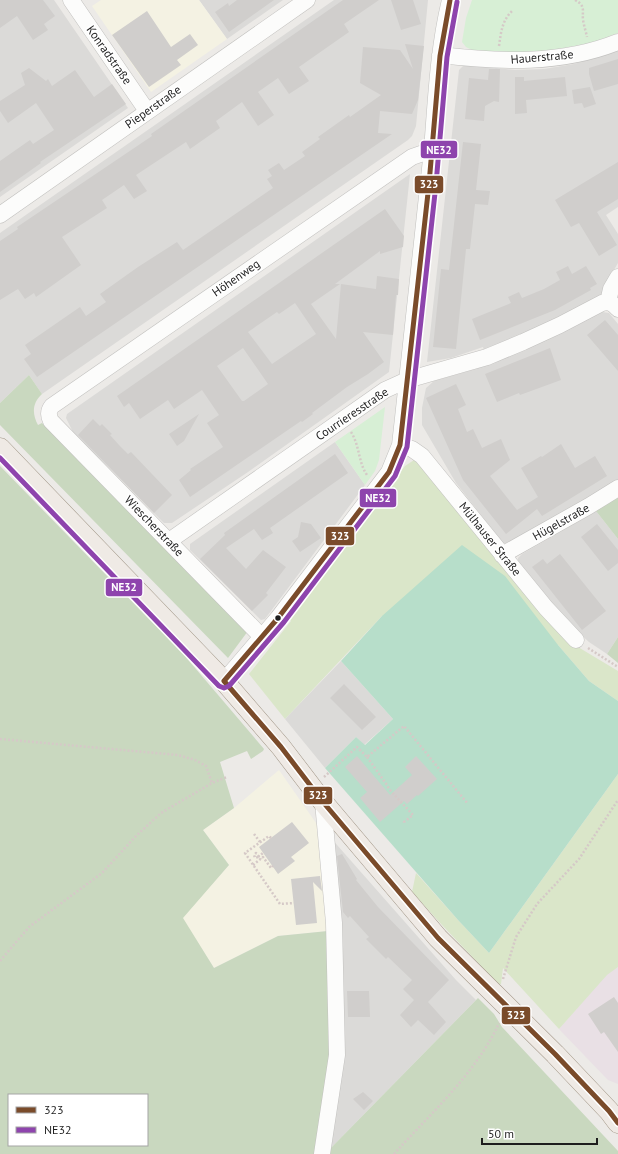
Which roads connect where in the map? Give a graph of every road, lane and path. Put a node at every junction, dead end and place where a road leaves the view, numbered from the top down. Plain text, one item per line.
1 (71, 0) edge
2 (307, 0) edge
3 (450, 0) edge
4 (575, 0) edge
5 (512, 11) dead end
6 (618, 42) edge
7 (591, 51) junction
8 (440, 55) junction
9 (497, 60) junction
10 (147, 111) junction
11 (432, 150) junction
12 (0, 215) edge
13 (618, 277) edge
14 (613, 305) edge
15 (407, 380) junction
16 (48, 414) joint
17 (343, 419) junction
18 (400, 445) junction
19 (0, 448) edge
20 (378, 487) junction
21 (618, 488) edge
22 (169, 541) junction
23 (502, 555) junction
24 (262, 637) junction
25 (576, 640) joint
26 (618, 667) edge
27 (224, 681) junction
28 (0, 739) edge
29 (367, 757) junction
30 (226, 777) dead end
31 (212, 783) junction
32 (317, 795) junction
33 (618, 800) edge
34 (468, 804) dead end
35 (405, 823) dead end
36 (254, 834) dead end
37 (270, 838) dead end
38 (260, 842) junction
39 (263, 853) dead end
40 (261, 859) junction
41 (253, 865) junction
42 (273, 866) dead end
43 (294, 903) dead end
44 (0, 961) edge
45 (502, 1002) junction
46 (615, 1113) edge
47 (322, 1154) edge
48 (394, 1154) edge

1 - 10 street, Konradstraße
2 - 10 street, Pieperstraße
3 - 8 street
4 - 7 path
5 - 9 path
6 - 7 street, Hauerstraße
7 - 9 street, Hauerstraße
8 - 9 street, Hauerstraße
8 - 11 street
10 - 12 street, Pieperstraße
11 - 15 street
11 - 16 street, Höhenweg
13 - 14 street
14 - 15 street, Courrieresstraße
15 - 17 street, Courrieresstraße
15 - 18 street
16 - 22 street, Wiescherstraße
17 - 20 path
17 - 22 street, Courrieresstraße
18 - 20 street
18 - 23 street, Mülhauser Straße
19 - 27 main road
20 - 24 street
21 - 23 street, Hügelstraße
22 - 24 street, Wiescherstraße
23 - 25 street, Mülhauser Straße
24 - 27 street
25 - 26 path
27 - 32 main road
28 - 31 path
29 - 32 path
29 - 34 path
29 - 35 path
30 - 31 path
31 - 44 path
32 - 45 main road
32 - 47 street
33 - 45 path
36 - 38 path
37 - 38 path
38 - 41 path
39 - 40 path, bridge
40 - 41 path
40 - 42 path
41 - 43 path
45 - 46 main road
45 - 48 path

